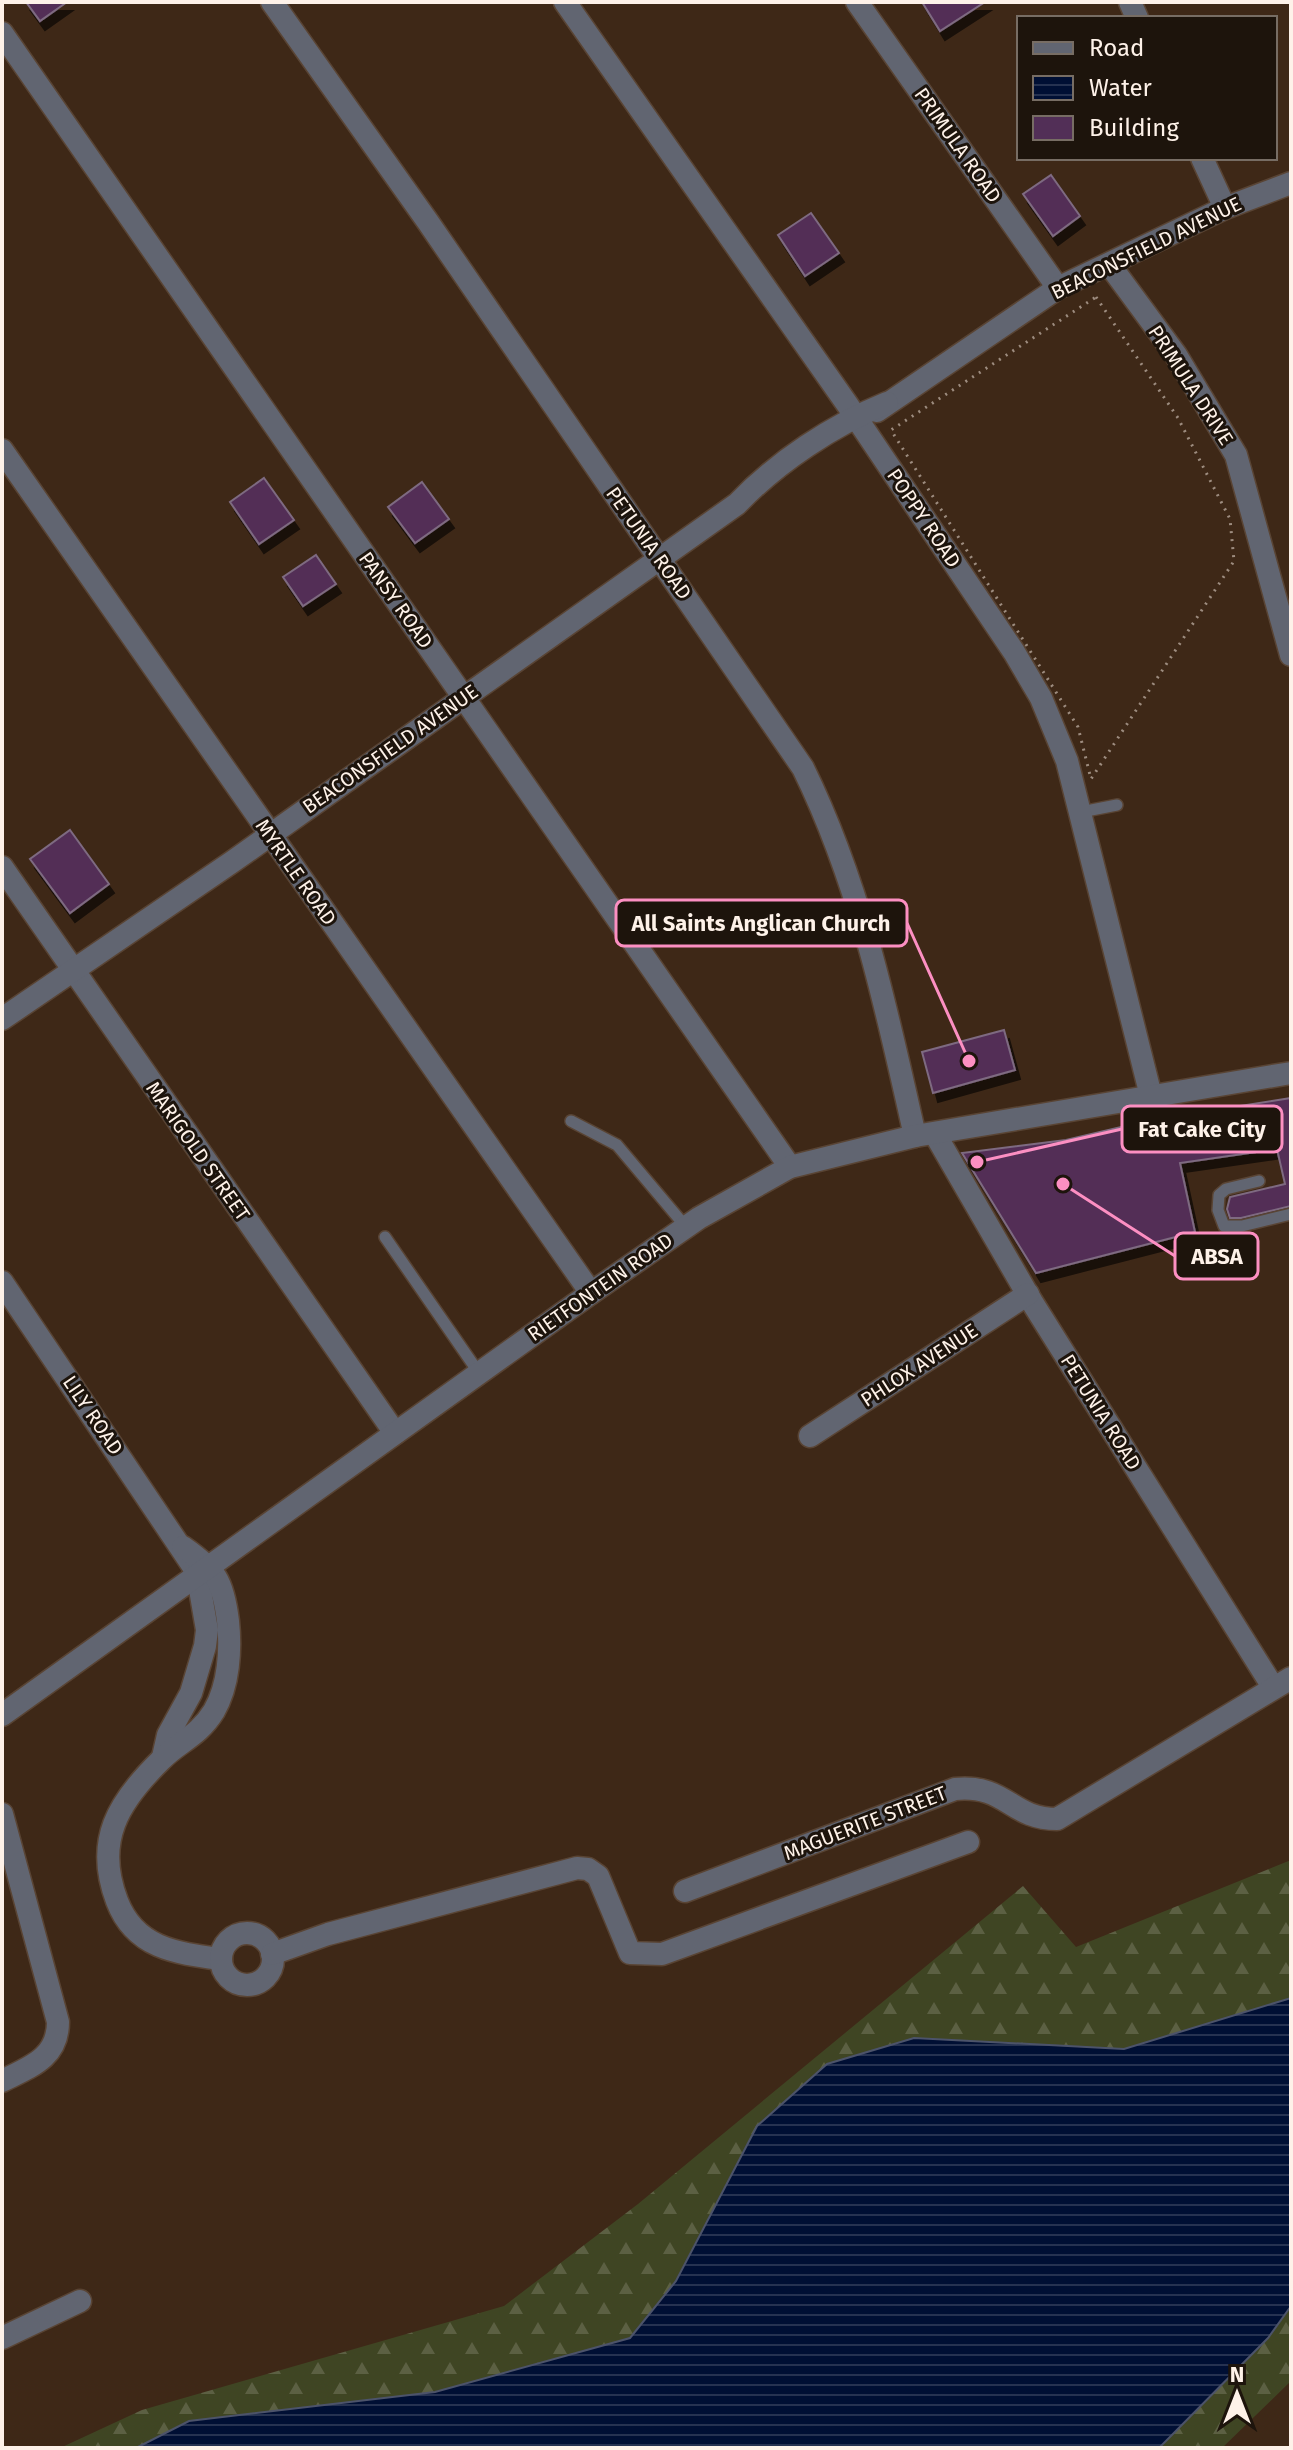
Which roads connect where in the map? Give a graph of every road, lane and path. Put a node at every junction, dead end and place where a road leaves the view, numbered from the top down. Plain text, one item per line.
1 (272, 2) edge
2 (565, 2) edge
3 (857, 2) edge
4 (2, 33) edge
5 (1203, 160) edge
6 (1291, 183) edge
7 (1225, 208) junction
8 (1109, 264) junction
9 (1058, 288) junction
10 (858, 421) junction
11 (2, 450) edge
12 (660, 558) junction
13 (1291, 655) edge
14 (464, 698) junction
15 (1091, 779) joint
16 (1117, 805) dead end
17 (1081, 812) junction
18 (270, 834) junction
19 (2, 867) edge
20 (71, 969) junction
21 (2, 1019) edge
22 (1291, 1073) edge
23 (1151, 1096) junction
24 (571, 1121) dead end
25 (925, 1135) junction
26 (790, 1167) junction
27 (1259, 1181) dead end
28 (1291, 1214) edge
29 (686, 1227) junction
30 (385, 1237) dead end
31 (2, 1282) edge
32 (591, 1293) junction
33 (1028, 1294) junction
34 (479, 1373) junction
35 (395, 1433) junction
36 (810, 1436) dead end
37 (203, 1569) junction
38 (1282, 1682) edge
39 (3, 1712) edge
40 (2, 1814) edge
41 (968, 1842) dead end
42 (685, 1891) dead end
43 (272, 1954) junction
44 (221, 1959) junction
45 (2, 2081) edge
46 (80, 2301) dead end
47 (2, 2338) edge

1 - 12 street, PETUNIA ROAD
2 - 10 street, POPPY ROAD
3 - 9 street, PRIMULA ROAD
4 - 14 street, PANSY ROAD
5 - 7 street
6 - 7 street, BEACONSFIELD AVENUE
7 - 8 street, BEACONSFIELD AVENUE
8 - 9 street, BEACONSFIELD AVENUE
8 - 13 street, PRIMULA DRIVE
9 - 10 street, BEACONSFIELD AVENUE
10 - 12 street, BEACONSFIELD AVENUE
10 - 17 street, POPPY ROAD
11 - 18 street, MYRTLE ROAD
12 - 14 street, BEACONSFIELD AVENUE
12 - 25 street, PETUNIA ROAD
14 - 18 street, BEACONSFIELD AVENUE
14 - 26 street, PANSY ROAD
15 - 15 path
16 - 17 lane
17 - 23 street, POPPY ROAD
18 - 20 street, BEACONSFIELD AVENUE
18 - 32 street, MYRTLE ROAD
19 - 20 street, MARIGOLD STREET
20 - 21 street, BEACONSFIELD AVENUE
20 - 35 street, MARIGOLD STREET
22 - 23 street, RIETFONTEIN ROAD
23 - 25 street, RIETFONTEIN ROAD
24 - 29 lane
25 - 26 street, RIETFONTEIN ROAD
25 - 33 street, PETUNIA ROAD
26 - 29 street, RIETFONTEIN ROAD
27 - 28 lane
29 - 32 street, RIETFONTEIN ROAD
30 - 34 lane
31 - 37 street, LILY ROAD
32 - 34 street, RIETFONTEIN ROAD
33 - 36 street, PHLOX AVENUE
33 - 38 street, PETUNIA ROAD
34 - 35 street, RIETFONTEIN ROAD
35 - 37 street, RIETFONTEIN ROAD
37 - 39 street, RIETFONTEIN ROAD
37 - 44 street
38 - 42 street, MAGUERITE STREET
40 - 45 street
41 - 43 street
43 - 44 street
43 - 44 street
46 - 47 street

